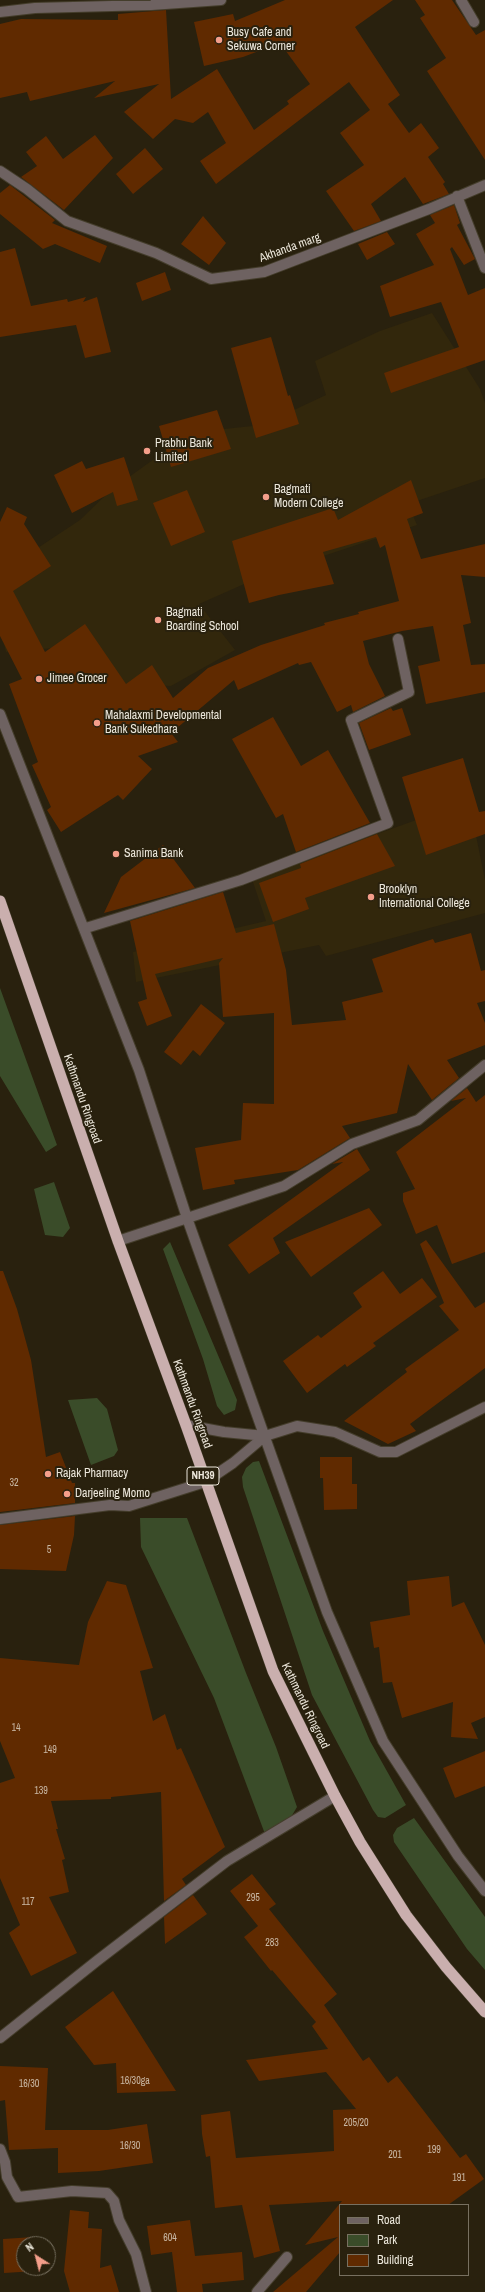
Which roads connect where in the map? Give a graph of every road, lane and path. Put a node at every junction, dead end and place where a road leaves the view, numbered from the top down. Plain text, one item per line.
1 (221, 0) edge
2 (461, 0) edge
3 (0, 12) edge
4 (474, 22) dead end
5 (0, 171) edge
6 (485, 185) edge
7 (457, 196) junction
8 (485, 268) edge
9 (398, 639) dead end
10 (0, 714) edge
11 (0, 900) edge
12 (86, 928) junction
13 (485, 1065) edge
14 (187, 1218) junction
15 (118, 1242) junction
16 (485, 1407) edge
17 (186, 1424) junction
18 (265, 1436) junction
19 (206, 1482) junction
20 (0, 1519) edge
21 (335, 1796) junction
22 (485, 1891) edge
23 (485, 2012) edge
24 (0, 2038) edge
25 (0, 2149) edge
26 (287, 2256) dead end
27 (146, 2292) edge
28 (257, 2292) edge

1 - 3 street
2 - 4 street
5 - 7 street, Akhanda marg
6 - 7 street, Akhanda marg
7 - 8 street
9 - 12 street
10 - 12 street
11 - 15 highway, Kathmandu Ringroad / NH39
12 - 14 street
13 - 14 street
14 - 15 street
14 - 18 street
15 - 17 highway, Kathmandu Ringroad / NH39
16 - 18 street
17 - 18 street
17 - 19 highway, Kathmandu Ringroad / NH39
18 - 19 street
18 - 22 street
19 - 20 street
19 - 21 highway, Kathmandu Ringroad / NH39
21 - 23 highway, Kathmandu Ringroad / NH39
21 - 24 street
25 - 27 street
26 - 28 street

